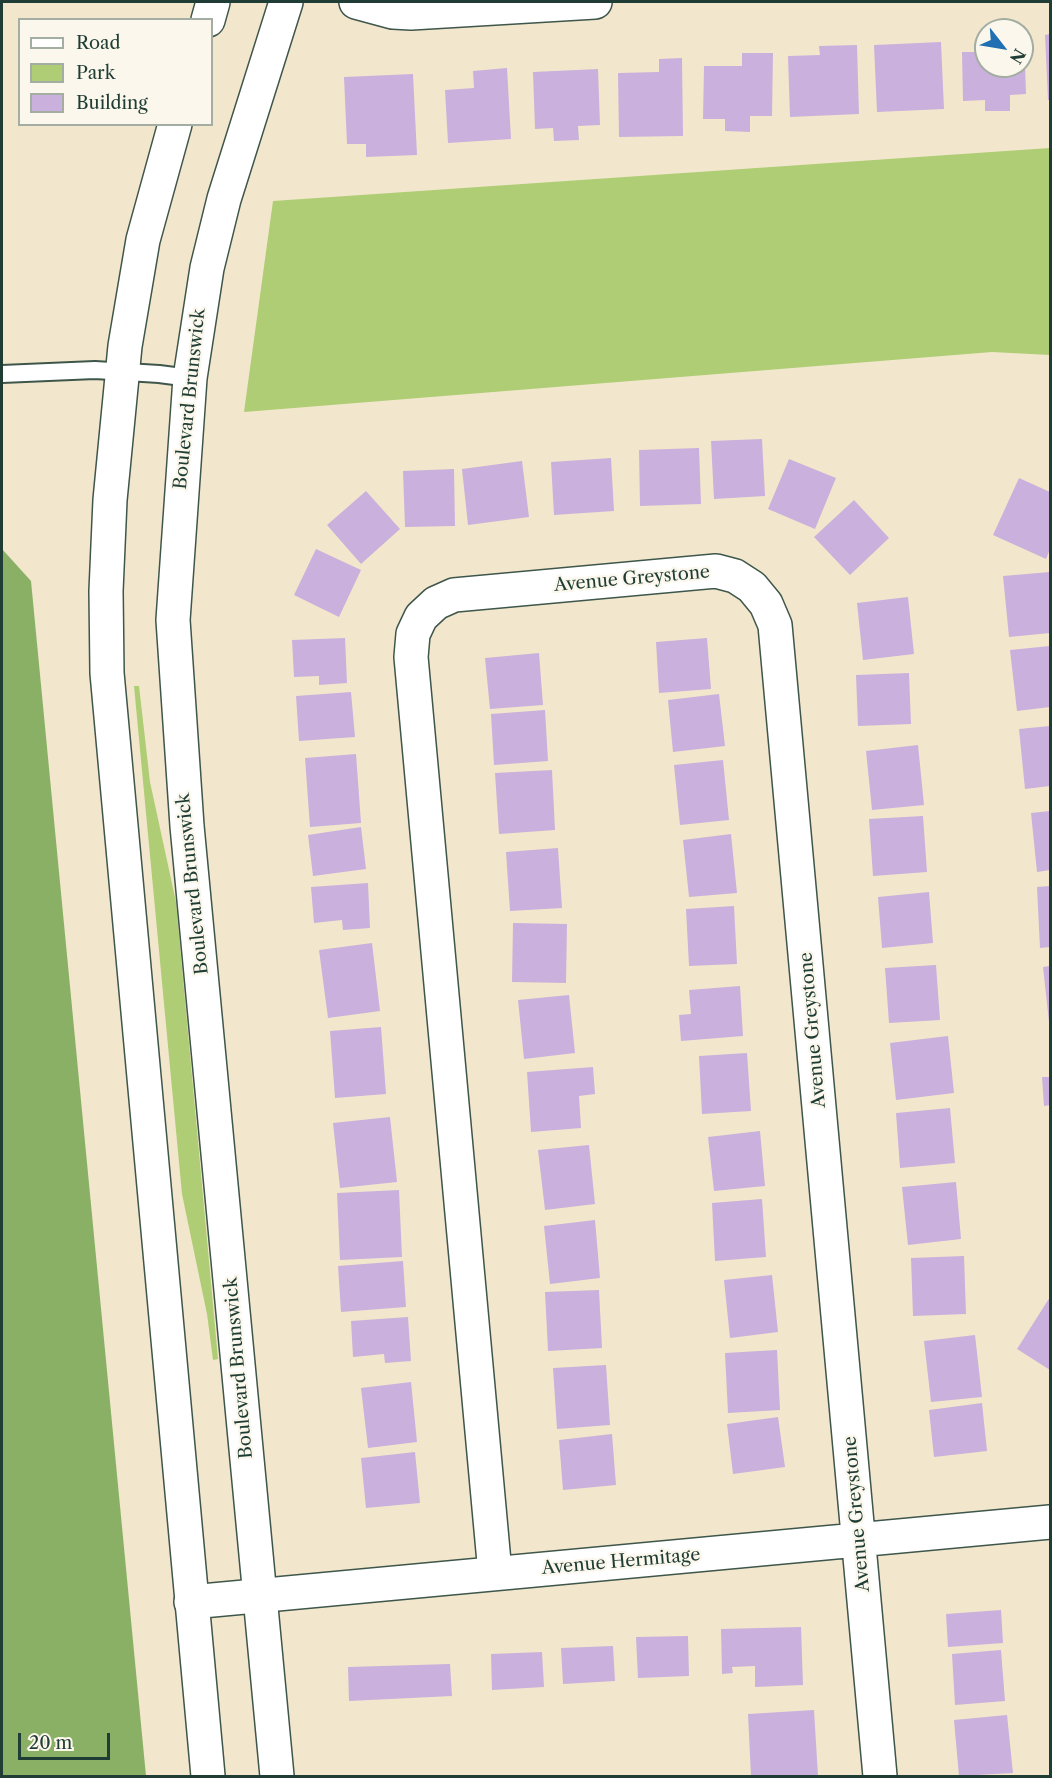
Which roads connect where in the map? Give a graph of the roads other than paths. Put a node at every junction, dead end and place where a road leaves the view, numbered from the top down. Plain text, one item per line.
1 (213, 2) edge
2 (286, 2) edge
3 (356, 2) edge
4 (594, 2) edge
5 (209, 18) edge
6 (174, 126) edge
7 (122, 372) junction
8 (2, 374) edge
9 (190, 378) junction
10 (1050, 1522) edge
11 (860, 1541) junction
12 (495, 1573) junction
13 (261, 1594) junction
14 (191, 1602) junction
15 (208, 1776) edge
16 (277, 1776) edge
17 (880, 1776) edge

1 - 5 street
2 - 9 street, Boulevard Brunswick
3 - 4 street
6 - 7 street
7 - 8 lane
7 - 9 lane
7 - 14 street
9 - 13 street, Boulevard Brunswick
10 - 11 street, Avenue Hermitage
11 - 12 street, Avenue Hermitage
11 - 12 street, Avenue Greystone
11 - 17 street, Avenue Greystone
12 - 13 street, Avenue Hermitage
13 - 14 street, Avenue Hermitage
13 - 16 street, Boulevard Brunswick
14 - 15 street

